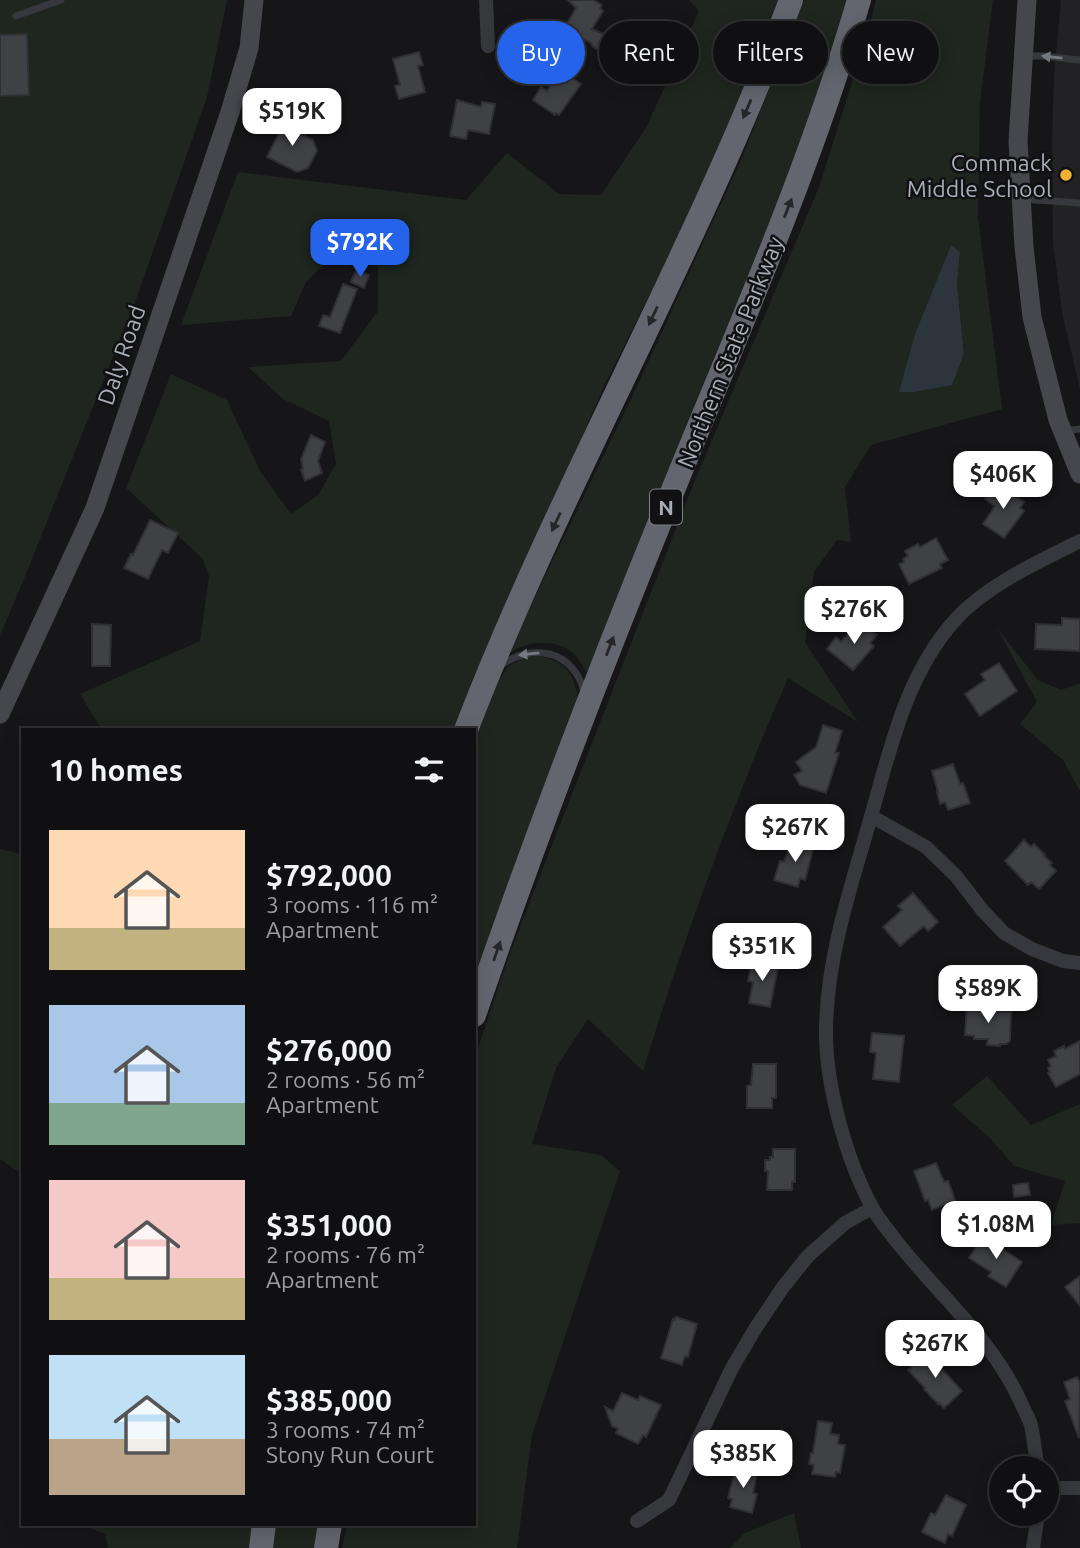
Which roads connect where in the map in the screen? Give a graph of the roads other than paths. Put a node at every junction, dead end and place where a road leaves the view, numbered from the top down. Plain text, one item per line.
1 (61, 0) edge
2 (254, 0) edge
3 (486, 0) edge
4 (790, 0) edge
5 (859, 0) edge
6 (1027, 0) edge
7 (16, 16) dead end
8 (488, 46) dead end
9 (1023, 55) junction
10 (1080, 60) edge
11 (1021, 200) junction
12 (1080, 203) edge
13 (1071, 430) edge
14 (1080, 474) edge
15 (1080, 541) edge
16 (488, 675) junction
17 (586, 710) junction
18 (0, 715) edge
19 (467, 728) edge
20 (871, 816) junction
21 (1080, 963) edge
22 (476, 1009) edge
23 (872, 1208) junction
24 (1036, 1456) edge
25 (1059, 1488) edge
26 (1080, 1488) edge
27 (637, 1521) dead end
28 (264, 1526) edge
29 (330, 1526) edge
30 (1036, 1526) edge
31 (261, 1548) edge
32 (327, 1548) edge
33 (1033, 1548) edge

1 - 7 lane
2 - 18 main road, Daly Road
3 - 8 street
4 -> 16 highway
17 -> 5 highway, Northern State Parkway / N
6 - 9 main road
10 -> 9 lane
9 - 11 main road
11 - 12 lane
11 - 13 main road
13 - 14 main road
15 - 20 street
17 -> 16 lane
16 - 19 highway
22 -> 17 highway, Northern State Parkway / N
20 - 21 street
20 - 23 street
23 - 24 street
23 - 27 street
25 - 26 street
28 - 31 highway
29 - 32 highway
30 - 33 street

